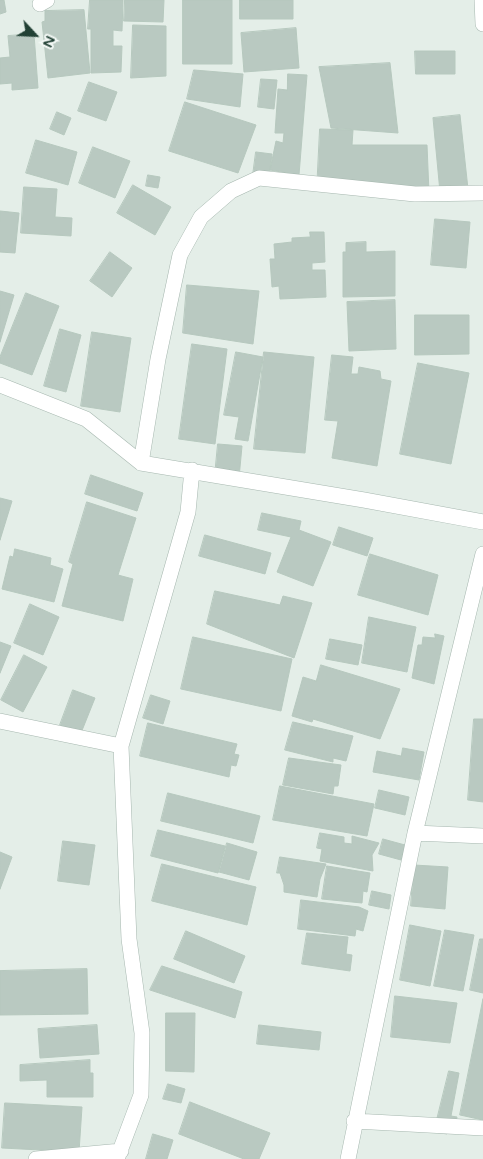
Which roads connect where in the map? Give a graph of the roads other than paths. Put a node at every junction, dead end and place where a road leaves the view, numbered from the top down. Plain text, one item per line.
1 (482, 0) edge
2 (483, 24) edge
3 (483, 193) edge
4 (0, 385) edge
5 (141, 463) junction
6 (192, 470) junction
7 (483, 522) edge
8 (483, 554) edge
9 (0, 721) edge
10 (121, 746) junction
11 (415, 832) junction
12 (483, 836) edge
13 (354, 1121) junction
14 (483, 1128) edge
15 (119, 1155) edge
16 (36, 1159) edge
17 (348, 1159) edge

1 - 2 street
3 - 5 street
4 - 5 street
5 - 6 street
6 - 7 street
6 - 10 street
8 - 11 street
9 - 10 street
10 - 15 street
11 - 12 street
11 - 13 street
13 - 14 street
13 - 17 street
15 - 16 street

